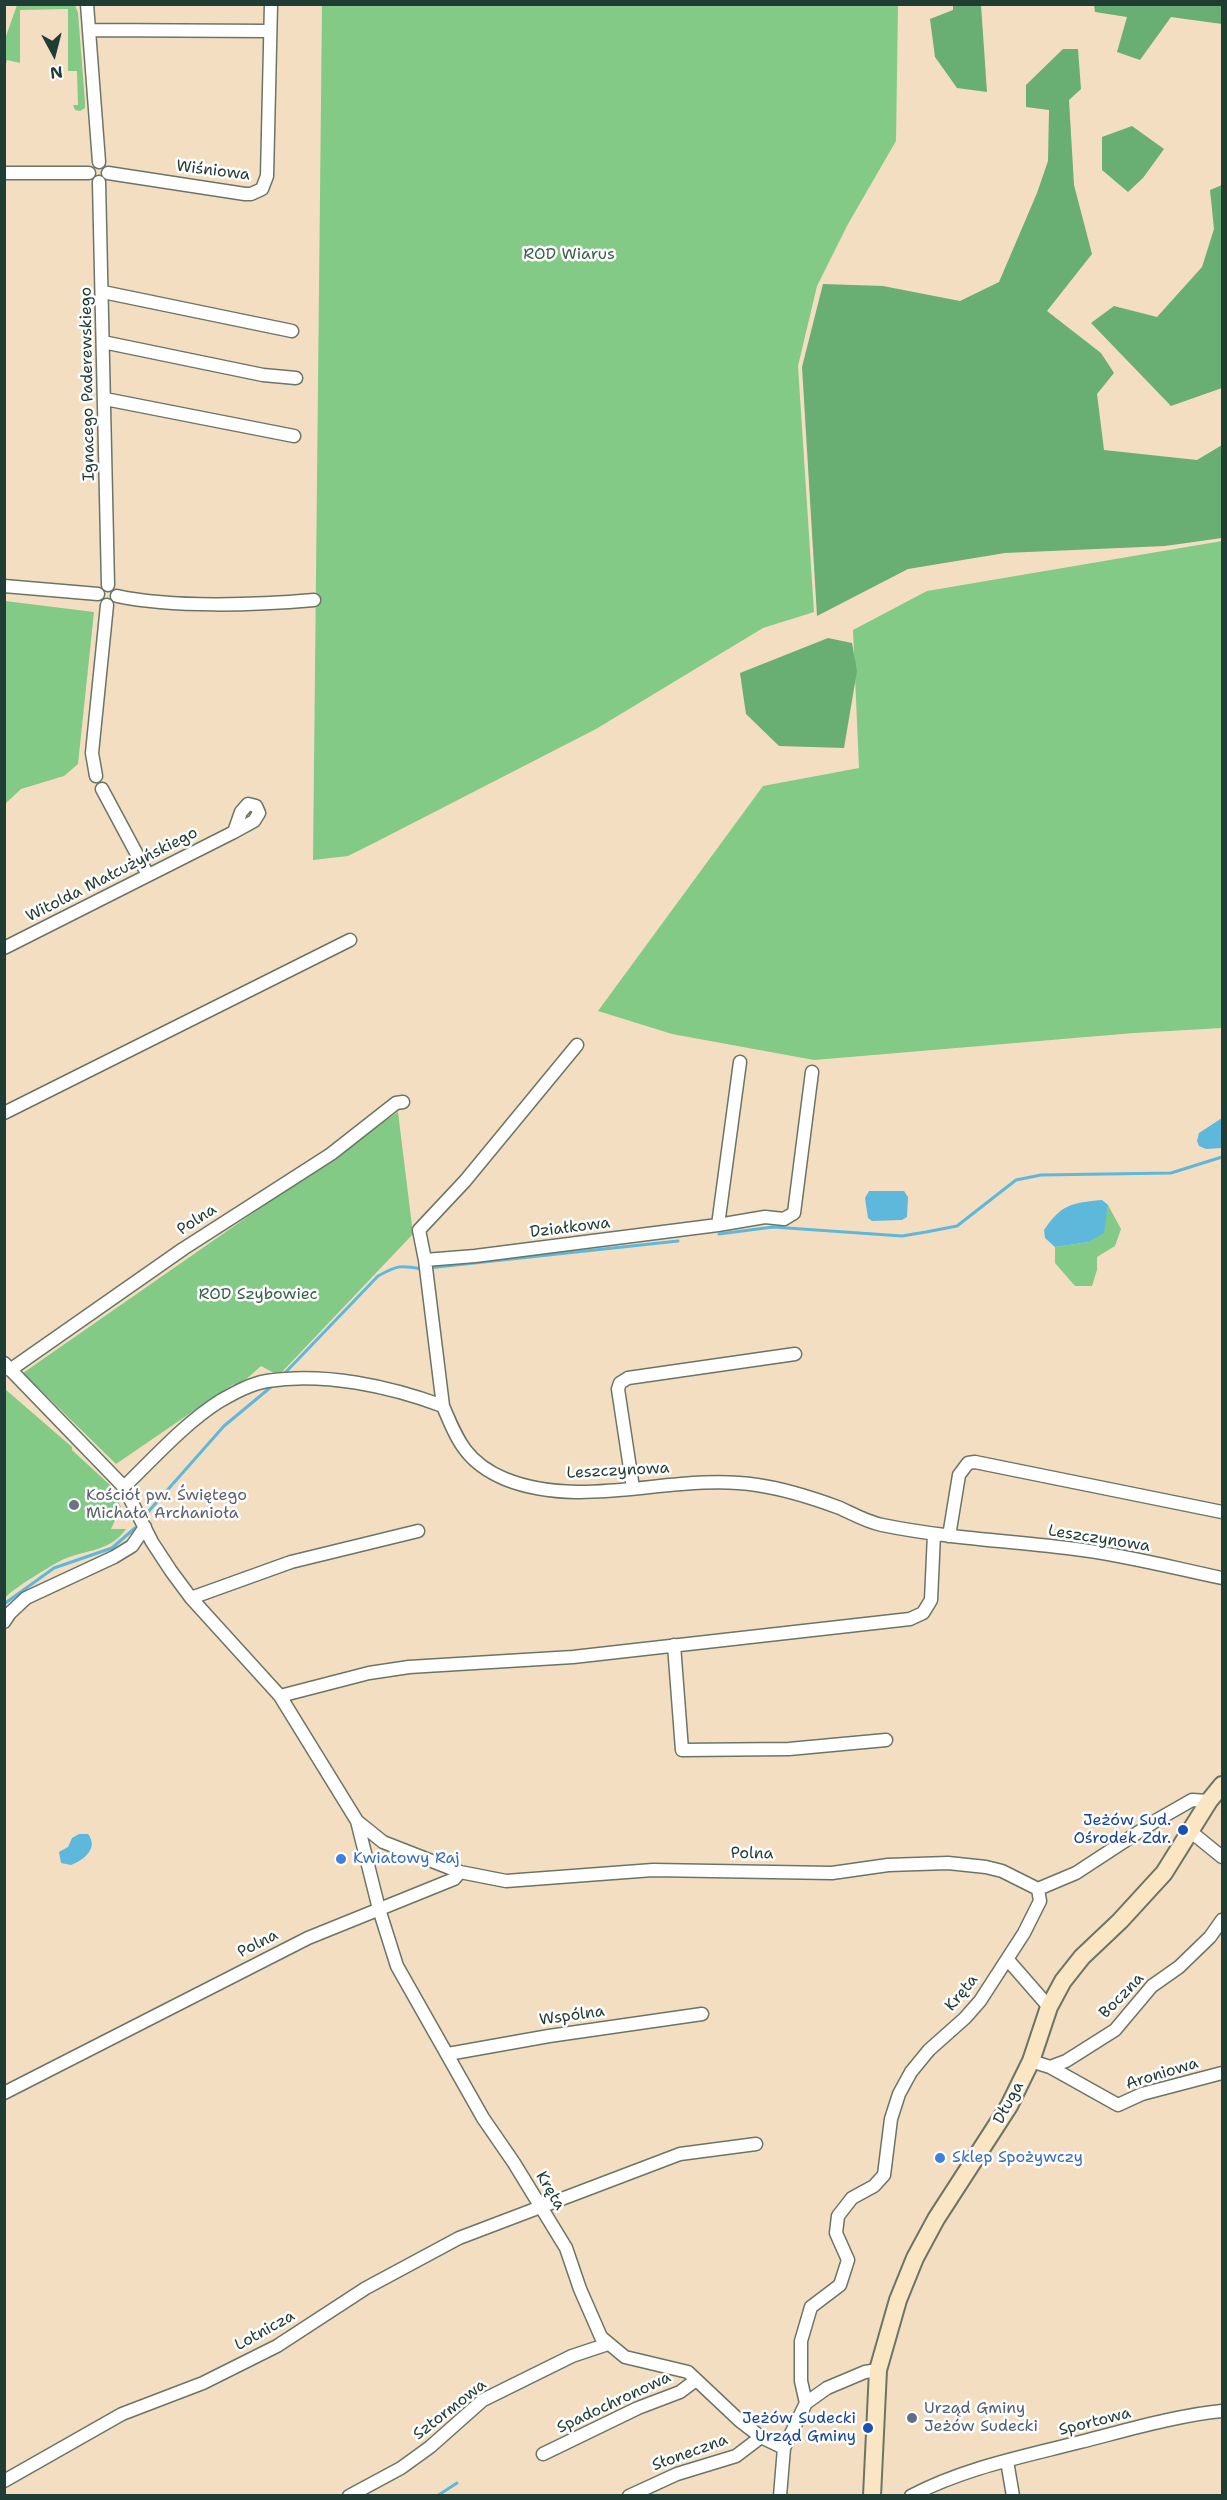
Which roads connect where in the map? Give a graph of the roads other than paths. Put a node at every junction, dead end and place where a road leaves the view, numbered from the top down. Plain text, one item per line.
1 (87, 4) edge
2 (271, 4) edge
3 (89, 30) junction
4 (269, 31) junction
5 (99, 162) junction
6 (89, 172) junction
7 (4, 173) edge
8 (104, 178) junction
9 (103, 292) junction
10 (292, 331) dead end
11 (104, 342) junction
12 (296, 378) dead end
13 (105, 399) junction
14 (294, 436) dead end
15 (108, 585) junction
16 (4, 586) edge
17 (98, 594) junction
18 (117, 596) junction
19 (314, 600) dead end
20 (107, 605) junction
21 (96, 776) dead end
22 (102, 789) dead end
23 (234, 832) dead end
24 (148, 876) junction
25 (350, 940) dead end
26 (4, 948) edge
27 (577, 1045) dead end
28 (740, 1062) dead end
29 (812, 1072) dead end
30 (403, 1102) dead end
31 (4, 1113) edge
32 (717, 1226) junction
33 (425, 1268) junction
34 (795, 1354) dead end
35 (7, 1367) edge
36 (443, 1406) junction
37 (124, 1487) junction
38 (633, 1488) junction
39 (1222, 1512) edge
40 (145, 1527) junction
41 (418, 1531) dead end
42 (934, 1534) junction
43 (949, 1536) junction
44 (1222, 1578) edge
45 (191, 1598) junction
46 (4, 1622) edge
47 (674, 1645) junction
48 (280, 1696) junction
49 (886, 1740) dead end
50 (1222, 1785) edge
51 (1209, 1801) junction
52 (357, 1821) junction
53 (1190, 1831) junction
54 (1222, 1857) edge
55 (460, 1872) junction
56 (1038, 1889) junction
57 (379, 1909) junction
58 (1222, 1920) edge
59 (1008, 1960) junction
60 (1050, 2007) junction
61 (702, 2014) dead end
62 (448, 2054) junction
63 (1031, 2061) junction
64 (1050, 2067) junction
65 (1222, 2073) edge
66 (4, 2093) edge
67 (756, 2144) dead end
68 (540, 2206) junction
69 (608, 2344) junction
70 (878, 2370) junction
71 (696, 2380) junction
72 (806, 2403) junction
73 (1222, 2411) edge
74 (761, 2437) junction
75 (784, 2448) junction
76 (543, 2454) dead end
77 (1006, 2461) junction
78 (4, 2481) edge
79 (349, 2496) edge
80 (629, 2496) edge
81 (780, 2496) edge
82 (872, 2496) edge
83 (911, 2496) edge
84 (1013, 2496) edge

1 - 3 street
2 - 4 street, Wiśniowa
3 - 4 street
3 - 5 street
4 - 8 street, Wiśniowa
5 - 6 street
5 - 8 street
6 - 7 street
6 - 8 street
8 - 9 street, Ignacego Paderewskiego
9 - 10 street
9 - 11 street, Ignacego Paderewskiego
11 - 12 street
11 - 13 street, Ignacego Paderewskiego
13 - 14 street
13 - 15 street, Ignacego Paderewskiego
15 - 17 street
15 - 18 street
16 - 17 street
17 - 20 street
18 - 19 street
18 - 20 street
20 - 21 street
22 - 24 street
23 - 24 street, Witolda Małcużyńskiego
24 - 26 street, Witolda Małcużyńskiego
25 - 31 street
27 - 33 street
28 - 32 street
29 - 32 street, Działkowa
30 - 35 street, Polna
32 - 33 street, Działkowa
33 - 36 street
34 - 38 street
35 - 37 street, Polna
36 - 37 street
36 - 38 street, Leszczynowa
37 - 40 street, Polna
38 - 42 street, Leszczynowa
39 - 43 street
40 - 45 street, Polna
40 - 46 street
41 - 45 street
42 - 43 street, Leszczynowa
42 - 47 street
43 - 44 street, Leszczynowa
45 - 48 street, Polna
47 - 48 street
47 - 49 street
48 - 52 street, Polna
50 - 51 street, Długa
51 - 53 street, Długa
51 - 56 street
52 - 55 street, Polna
52 - 57 street, Kręta
53 - 54 street
53 - 60 street, Długa
55 - 56 street, Polna
55 - 57 street, Polna
56 - 59 street, Kręta
57 - 62 street, Kręta
57 - 66 street, Polna
58 - 64 street, Boczna
59 - 60 street
59 - 72 street, Kręta
60 - 63 street, Długa
61 - 62 street, Wspólna
62 - 68 street, Kręta
63 - 64 street
63 - 70 street, Długa
64 - 65 street, Aroniowa
67 - 68 street, Lotnicza
68 - 69 street, Kręta
68 - 78 street, Lotnicza
69 - 71 street, Kręta
69 - 79 street, Sztormowa
70 - 72 street
70 - 82 street, Długa
71 - 74 street, Kręta
71 - 76 street, Spadochronowa
72 - 75 street
73 - 77 street, Sportowa
74 - 75 street, Kręta
74 - 80 street, Słoneczna
75 - 81 street
77 - 83 street, Sportowa
77 - 84 street

